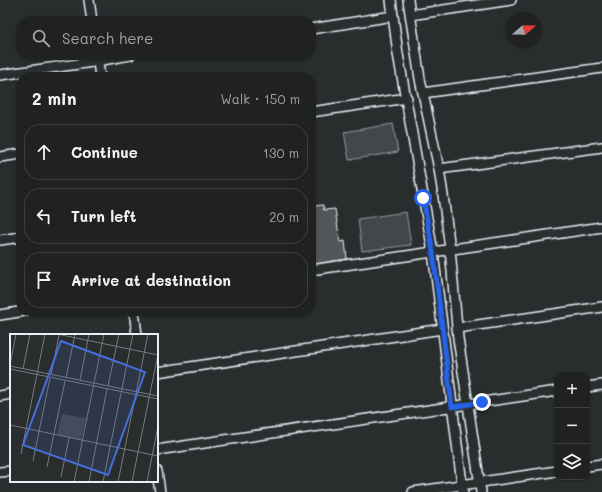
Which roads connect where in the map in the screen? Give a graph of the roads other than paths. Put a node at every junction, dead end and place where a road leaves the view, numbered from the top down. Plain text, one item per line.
1 (89, 0) edge
2 (391, 0) edge
3 (408, 0) edge
4 (511, 0) edge
5 (410, 15) junction
6 (91, 16) edge
7 (393, 16) junction
8 (316, 28) edge
9 (92, 60) edge
10 (98, 60) edge
11 (602, 68) edge
12 (22, 72) edge
13 (100, 72) edge
14 (16, 73) edge
15 (0, 75) edge
16 (423, 94) junction
17 (407, 98) junction
18 (316, 111) edge
19 (602, 147) edge
20 (16, 155) edge
21 (0, 157) edge
22 (439, 170) junction
23 (602, 227) edge
24 (16, 238) edge
25 (0, 240) edge
26 (450, 249) junction
27 (433, 252) junction
28 (316, 269) edge
29 (602, 307) edge
30 (16, 312) edge
31 (0, 315) edge
32 (135, 316) edge
33 (457, 328) junction
34 (442, 329) junction
35 (137, 334) edge
36 (158, 372) edge
37 (602, 385) edge
38 (590, 387) edge
39 (554, 391) edge
40 (10, 394) edge
41 (0, 396) edge
42 (468, 404) junction
43 (452, 407) junction
44 (158, 450) edge
45 (602, 464) edge
46 (590, 466) edge
47 (554, 470) edge
48 (10, 471) edge
49 (0, 472) edge
50 (158, 478) edge
51 (479, 482) junction
52 (462, 488) edge
53 (160, 492) edge
54 (413, 492) edge
55 (481, 492) edge

1 - 6 street
2 - 7 street
3 - 5 street
4 - 5 street
5 - 16 street
7 - 8 street
7 - 17 street
9 - 12 street
10 - 13 street
11 - 16 street
14 - 15 street
16 - 22 street
17 - 18 street
17 - 27 street
19 - 22 street
20 - 21 street
22 - 26 street
23 - 26 street
24 - 25 street
26 - 27 street
26 - 33 street
27 - 28 street
27 - 34 street
29 - 33 street
30 - 31 street
32 - 35 street
33 - 42 street
34 - 36 street
34 - 43 street
37 - 38 street
39 - 42 street
40 - 41 street
42 - 43 street
42 - 51 street
43 - 44 street
43 - 52 street
45 - 46 street
47 - 51 street
48 - 49 street
50 - 53 street
51 - 52 street
51 - 55 street
52 - 54 street

